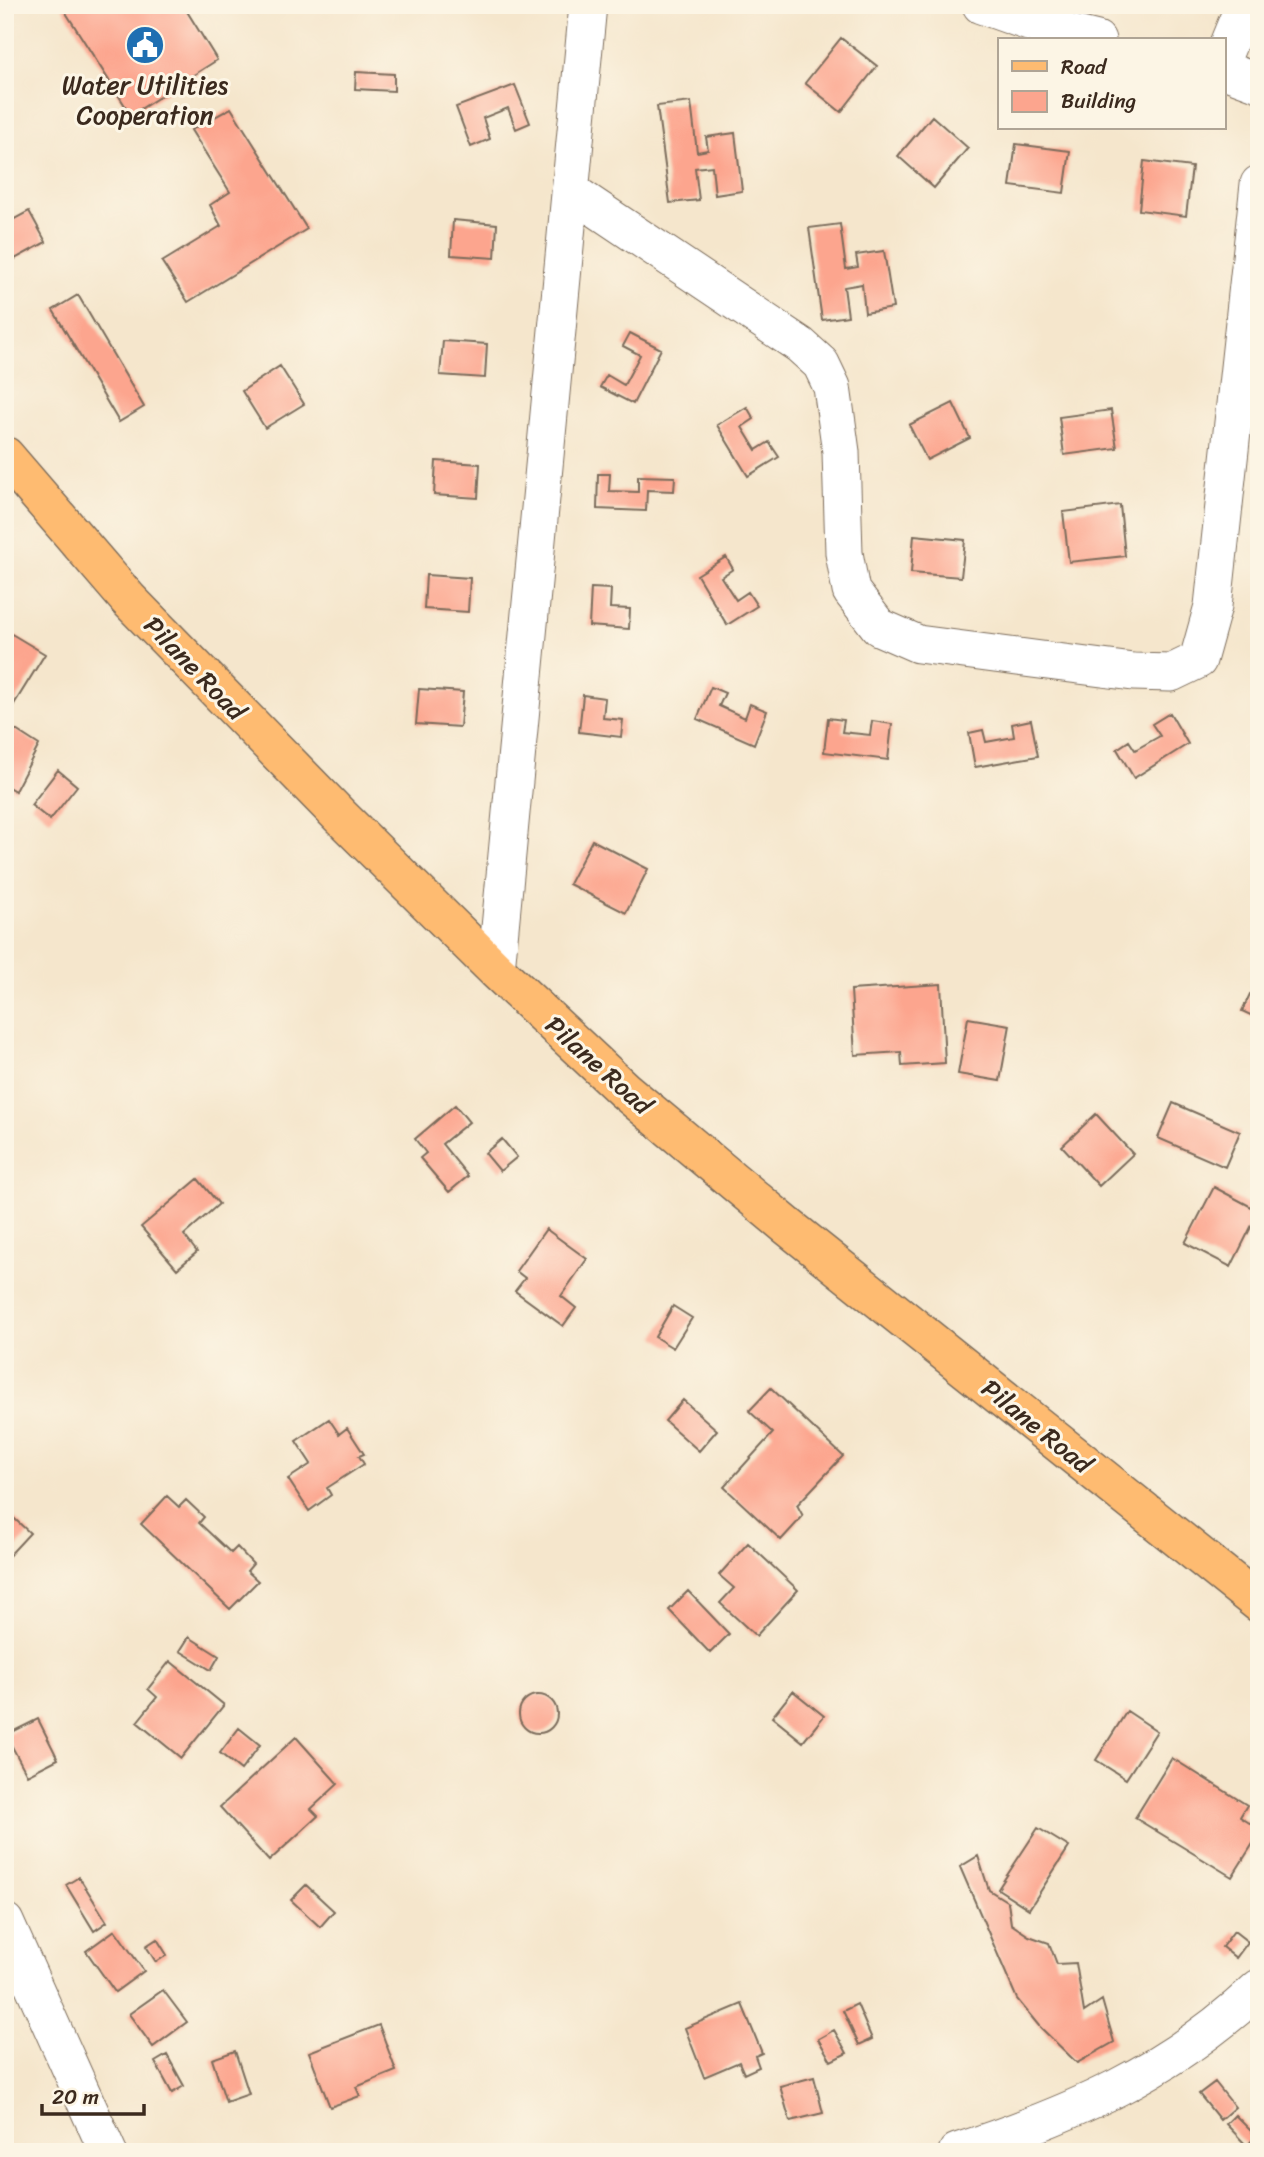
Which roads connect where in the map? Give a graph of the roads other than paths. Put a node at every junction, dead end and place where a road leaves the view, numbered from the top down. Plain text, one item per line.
1 (588, 5) edge
2 (981, 5) edge
3 (1244, 5) edge
4 (1089, 38) edge
5 (1226, 49) edge
6 (1226, 71) edge
7 (1259, 83) edge
8 (1259, 184) edge
9 (572, 192) junction
10 (5, 456) edge
11 (496, 970) junction
12 (1259, 1603) edge
13 (5, 1922) edge
14 (1259, 1988) edge
15 (108, 2152) edge
16 (957, 2152) edge

1 - 9 street
2 - 4 street
3 - 5 street
6 - 7 street
8 - 9 street
9 - 11 street
10 - 11 main road, Pilane Road
11 - 12 main road, Pilane Road
13 - 15 street
14 - 16 street

